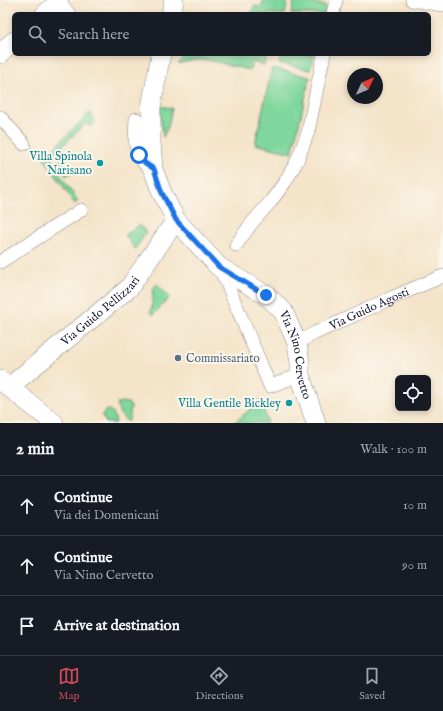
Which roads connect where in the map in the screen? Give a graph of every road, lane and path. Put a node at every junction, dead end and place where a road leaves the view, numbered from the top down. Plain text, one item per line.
1 (174, 0) edge
2 (336, 0) edge
3 (412, 0) edge
4 (443, 5) edge
5 (171, 12) edge
6 (333, 12) edge
7 (12, 44) edge
8 (0, 54) edge
9 (161, 56) edge
10 (324, 56) edge
11 (0, 117) edge
12 (136, 119) dead end
13 (24, 144) dead end
14 (154, 169) junction
15 (81, 210) dead end
16 (176, 220) junction
17 (236, 245) dead end
18 (0, 262) edge
19 (219, 267) junction
20 (443, 276) edge
21 (297, 343) junction
22 (300, 375) junction
23 (4, 384) edge
24 (54, 423) edge
25 (316, 423) edge

1 - 5 street
2 - 6 street
3 - 4 street
7 - 8 street
9 - 14 street, Via Nino Cervetto
10 - 17 street
11 - 13 street
12 - 14 street
14 - 16 street, Via Nino Cervetto
15 - 18 street
16 - 19 street, Via Nino Cervetto
16 - 23 street, Via Guido Pellizzari
19 - 21 street, Via Nino Cervetto
19 - 22 street
20 - 21 street, Via Guido Agosti
21 - 22 street, Via Nino Cervetto
22 - 25 street, Via Nino Cervetto
23 - 24 street

